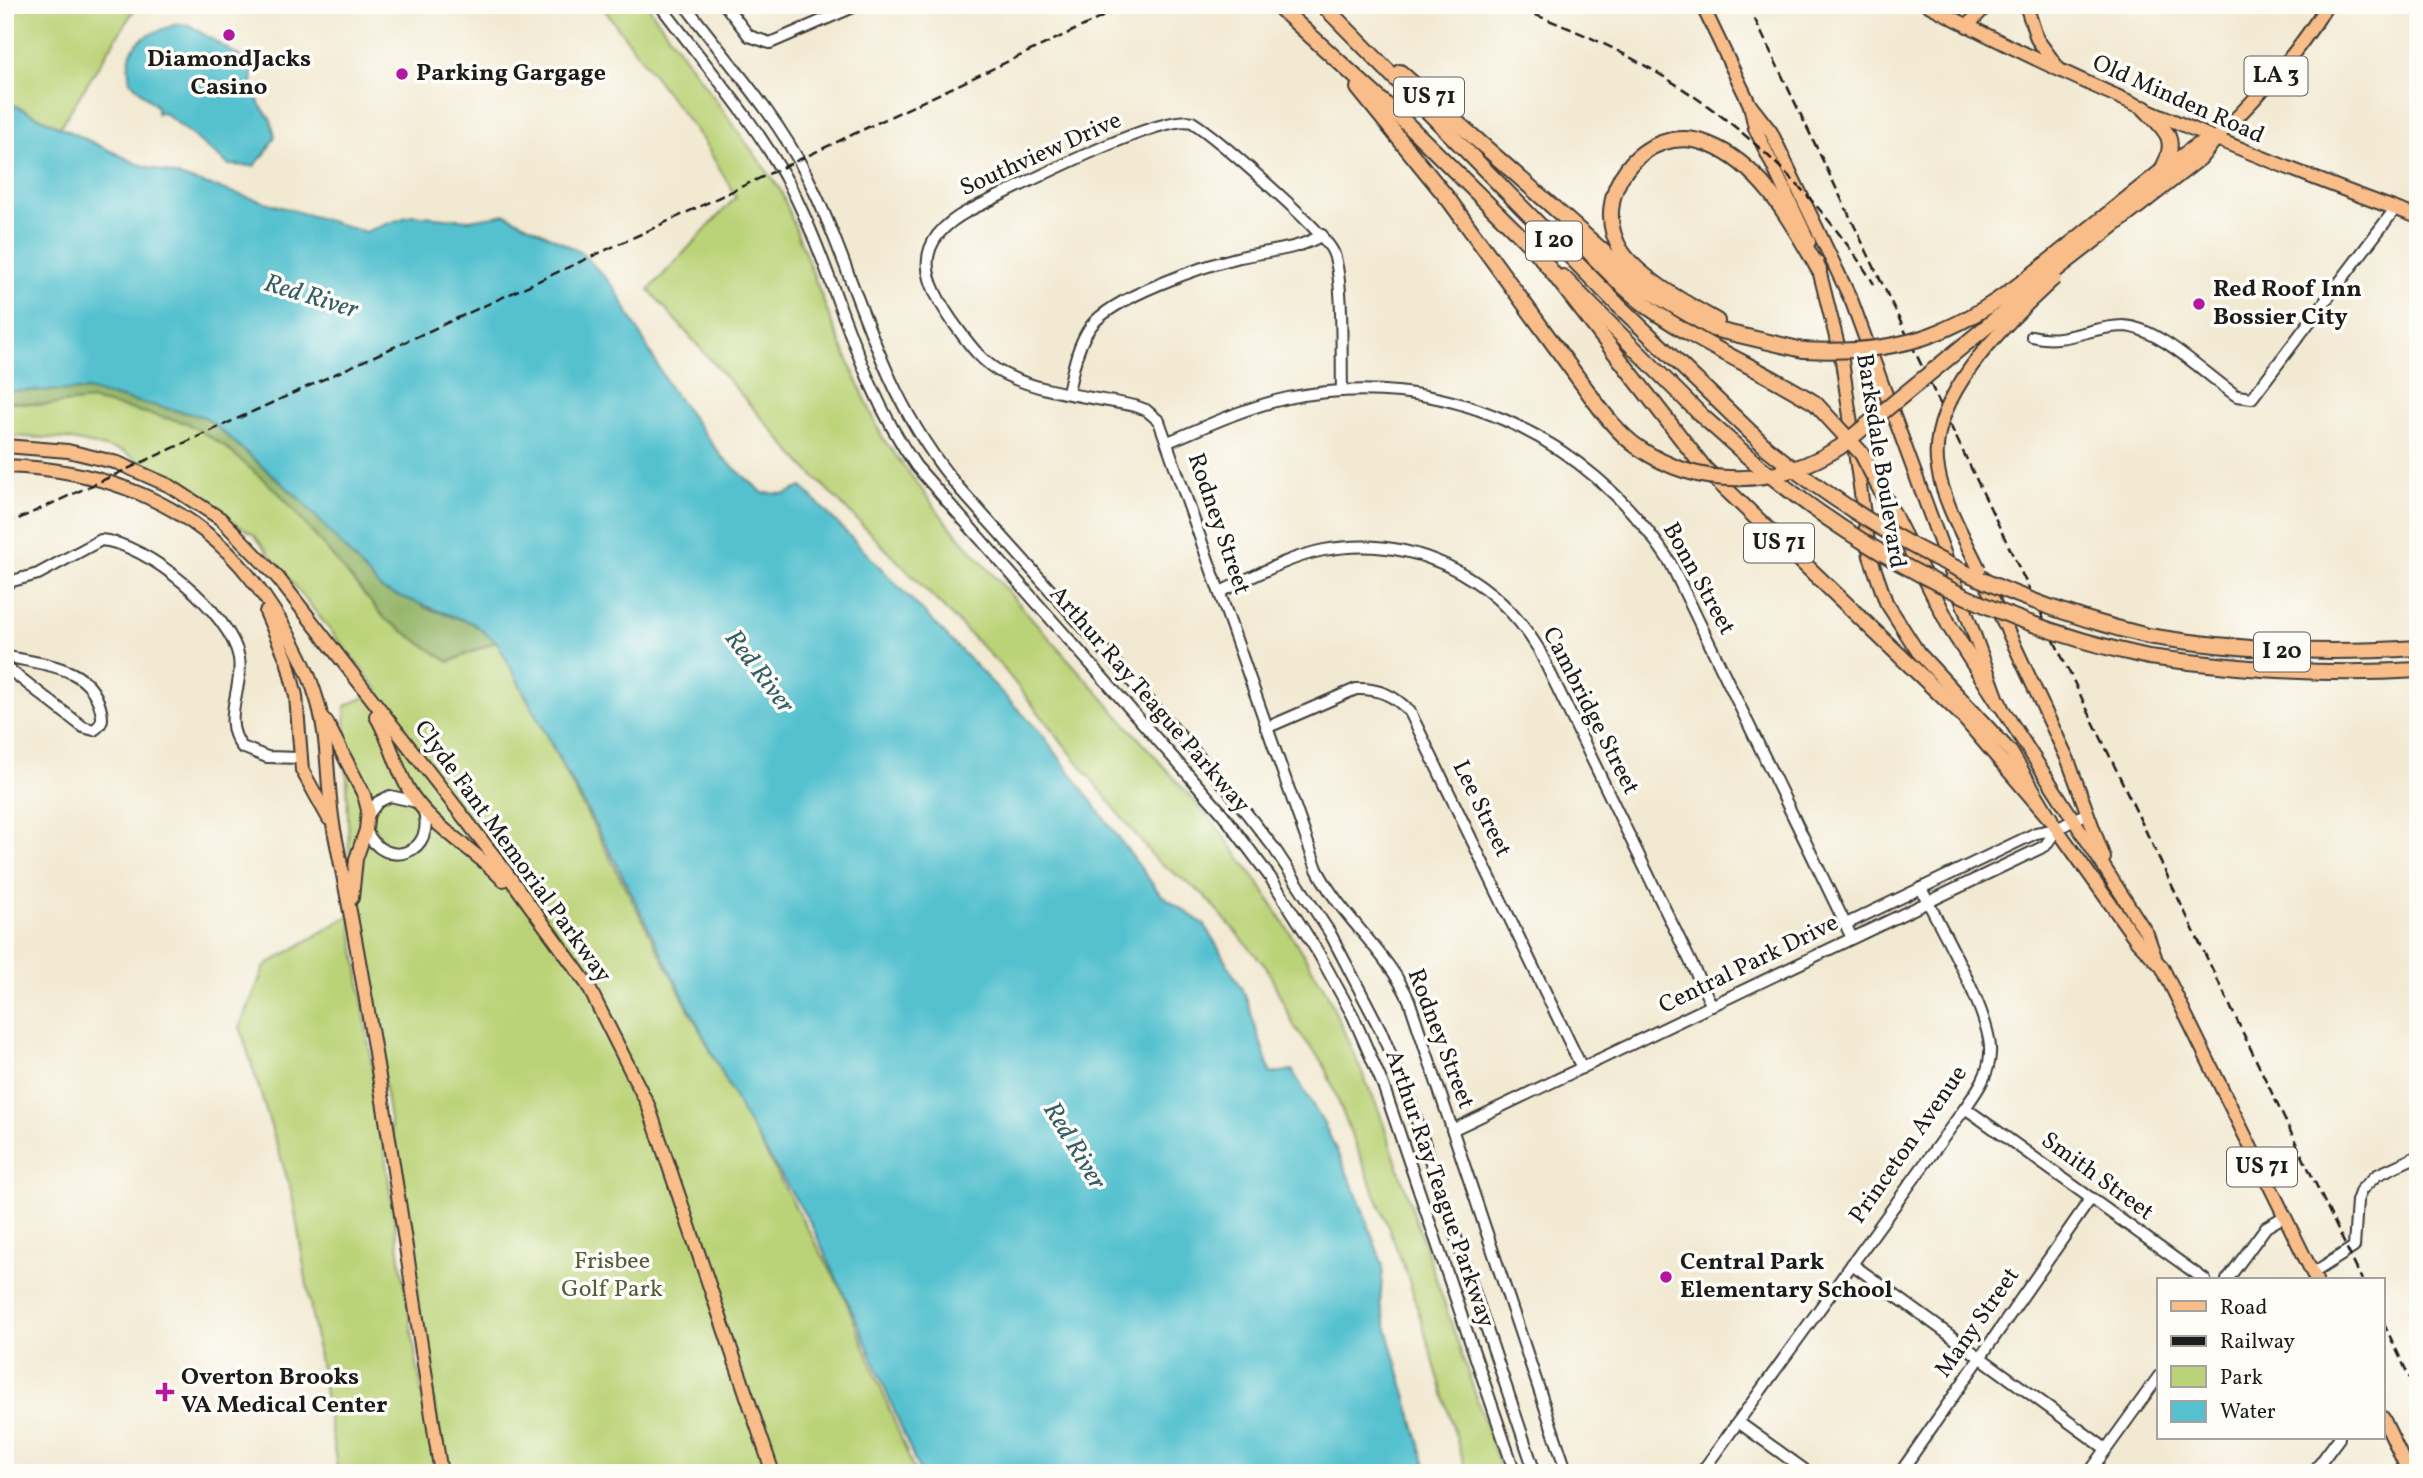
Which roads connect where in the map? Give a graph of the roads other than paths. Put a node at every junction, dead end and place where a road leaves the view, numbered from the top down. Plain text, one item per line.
1 (660, 5) edge
2 (685, 5) edge
3 (725, 5) edge
4 (858, 5) edge
5 (1277, 5) edge
6 (1323, 5) edge
7 (1702, 5) edge
8 (1928, 5) edge
9 (1987, 5) edge
10 (2026, 5) edge
11 (2328, 5) edge
12 (1967, 26) junction
13 (1348, 28) junction
14 (1326, 49) junction
15 (2061, 71) junction
16 (1750, 105) junction
17 (2144, 108) junction
18 (2215, 139) junction
19 (1508, 168) junction
20 (2163, 170) junction
21 (2395, 209) junction
22 (2418, 217) edge
23 (1322, 235) junction
24 (1532, 246) junction
25 (1819, 270) junction
26 (2048, 274) junction
27 (1746, 337) junction
28 (2032, 337) dead end
29 (1342, 391) junction
30 (1068, 392) junction
31 (1168, 442) junction
32 (5, 446) edge
33 (5, 466) edge
34 (238, 563) junction
35 (5, 583) edge
36 (1220, 592) junction
37 (330, 643) junction
38 (2418, 648) edge
39 (5, 656) edge
40 (5, 666) edge
41 (2418, 670) edge
42 (319, 705) junction
43 (2000, 705) junction
44 (1266, 728) junction
45 (300, 758) junction
46 (420, 806) junction
47 (2087, 813) junction
48 (368, 815) junction
49 (2073, 821) junction
50 (2053, 823) junction
51 (366, 830) junction
52 (334, 832) junction
53 (1921, 888) junction
54 (2126, 902) junction
55 (1928, 903) junction
56 (350, 915) junction
57 (1846, 924) junction
58 (546, 927) junction
59 (1852, 938) junction
60 (2155, 957) junction
61 (1712, 1006) junction
62 (1582, 1068) junction
63 (1965, 1108) junction
64 (1452, 1130) junction
65 (2418, 1156) edge
66 (2091, 1198) junction
67 (2285, 1216) junction
68 (1852, 1265) junction
69 (2315, 1276) edge
70 (2202, 1278) edge
71 (2228, 1278) edge
72 (1980, 1356) junction
73 (2157, 1379) edge
74 (2384, 1420) edge
75 (1738, 1422) junction
76 (2338, 1440) edge
77 (2106, 1449) junction
78 (441, 1473) edge
79 (773, 1473) edge
80 (1515, 1473) edge
81 (1535, 1473) edge
82 (1567, 1473) edge
83 (1702, 1473) edge
84 (1809, 1473) edge
85 (1900, 1473) edge
86 (2089, 1473) edge
87 (2313, 1473) edge
88 (2409, 1473) edge

1 - 80 street, Arthur Ray Teague Parkway
2 - 81 street, Arthur Ray Teague Parkway
3 - 4 street
5 - 14 highway, I 20
6 - 13 highway, I 20
7 - 16 main road, Barksdale Boulevard
8 - 12 main road, Old Minden Road
9 - 12 main road
10 - 15 main road
11 - 18 main road, LA 3
12 - 15 main road, Old Minden Road
13 - 19 highway, US 71
13 - 38 highway, I 20, bridge
14 - 24 highway, I 20
14 - 26 highway, bridge
15 - 17 main road, Old Minden Road
16 - 25 main road, Barksdale Boulevard
16 - 43 main road, Barksdale Boulevard
17 - 18 main road, Old Minden Road
17 - 20 highway
18 - 20 highway
18 - 21 main road, Old Minden Road
18 - 26 highway
19 - 27 highway
19 - 43 highway, US 71, bridge
20 - 26 highway
21 - 22 main road, Old Minden Road
21 - 28 street
23 - 29 street, Southview Drive
23 - 30 street
23 - 30 street, Southview Drive
24 - 41 highway, I 20, bridge
24 - 50 highway, US 71
25 - 27 highway
25 - 50 main road, Barksdale Boulevard
26 - 27 highway, bridge
26 - 47 main road, bridge
29 - 31 street, Bonn Street
29 - 57 street, Bonn Street
30 - 31 street, Southview Drive
31 - 36 street, Rodney Street
32 - 37 main road, Clyde Fant Memorial Parkway
33 - 34 main road
34 - 42 main road
34 - 45 main road
35 - 45 street
36 - 44 street, Rodney Street
36 - 61 street, Cambridge Street
37 - 46 main road
37 - 58 main road, Clyde Fant Memorial Parkway
39 - 40 street
42 - 48 main road
42 - 52 main road
43 - 49 main road, Barksdale Boulevard / US 71
44 - 62 street, Lee Street
44 - 64 street, Rodney Street
45 - 52 main road
46 - 48 street
46 - 51 street
46 - 58 main road
47 - 49 street, Central Park Drive
47 - 54 main road
48 - 51 main road
49 - 50 street, Central Park Drive
49 - 54 main road, Barksdale Boulevard / US 71
50 - 53 street, Central Park Drive
50 - 55 street, Central Park Drive
50 - 60 main road, Barksdale Boulevard / US 71
51 - 56 main road
52 - 56 main road
53 - 55 street, Princeton Avenue
53 - 57 street, Central Park Drive
54 - 60 main road, Barksdale Boulevard / US 71
55 - 59 street, Central Park Drive
55 - 63 street, Princeton Avenue
56 - 78 main road
57 - 59 street, Bonn Street
58 - 79 main road, Clyde Fant Memorial Parkway
59 - 61 street, Central Park Drive
60 - 67 main road, Barksdale Boulevard / US 71
61 - 62 street, Central Park Drive
62 - 64 street, Central Park Drive
63 - 66 street, Smith Street
63 - 68 street, Princeton Avenue
64 - 82 street, Rodney Street
65 - 69 street
66 - 70 street, Smith Street
66 - 72 street, Many Street
67 - 69 main road, Barksdale Boulevard / US 71
67 - 71 street
68 - 72 street
68 - 75 street, Princeton Avenue
72 - 77 street
72 - 85 street, Many Street
73 - 77 street
74 - 88 main road
75 - 83 street, Princeton Avenue
75 - 84 street
76 - 87 street
77 - 86 street

